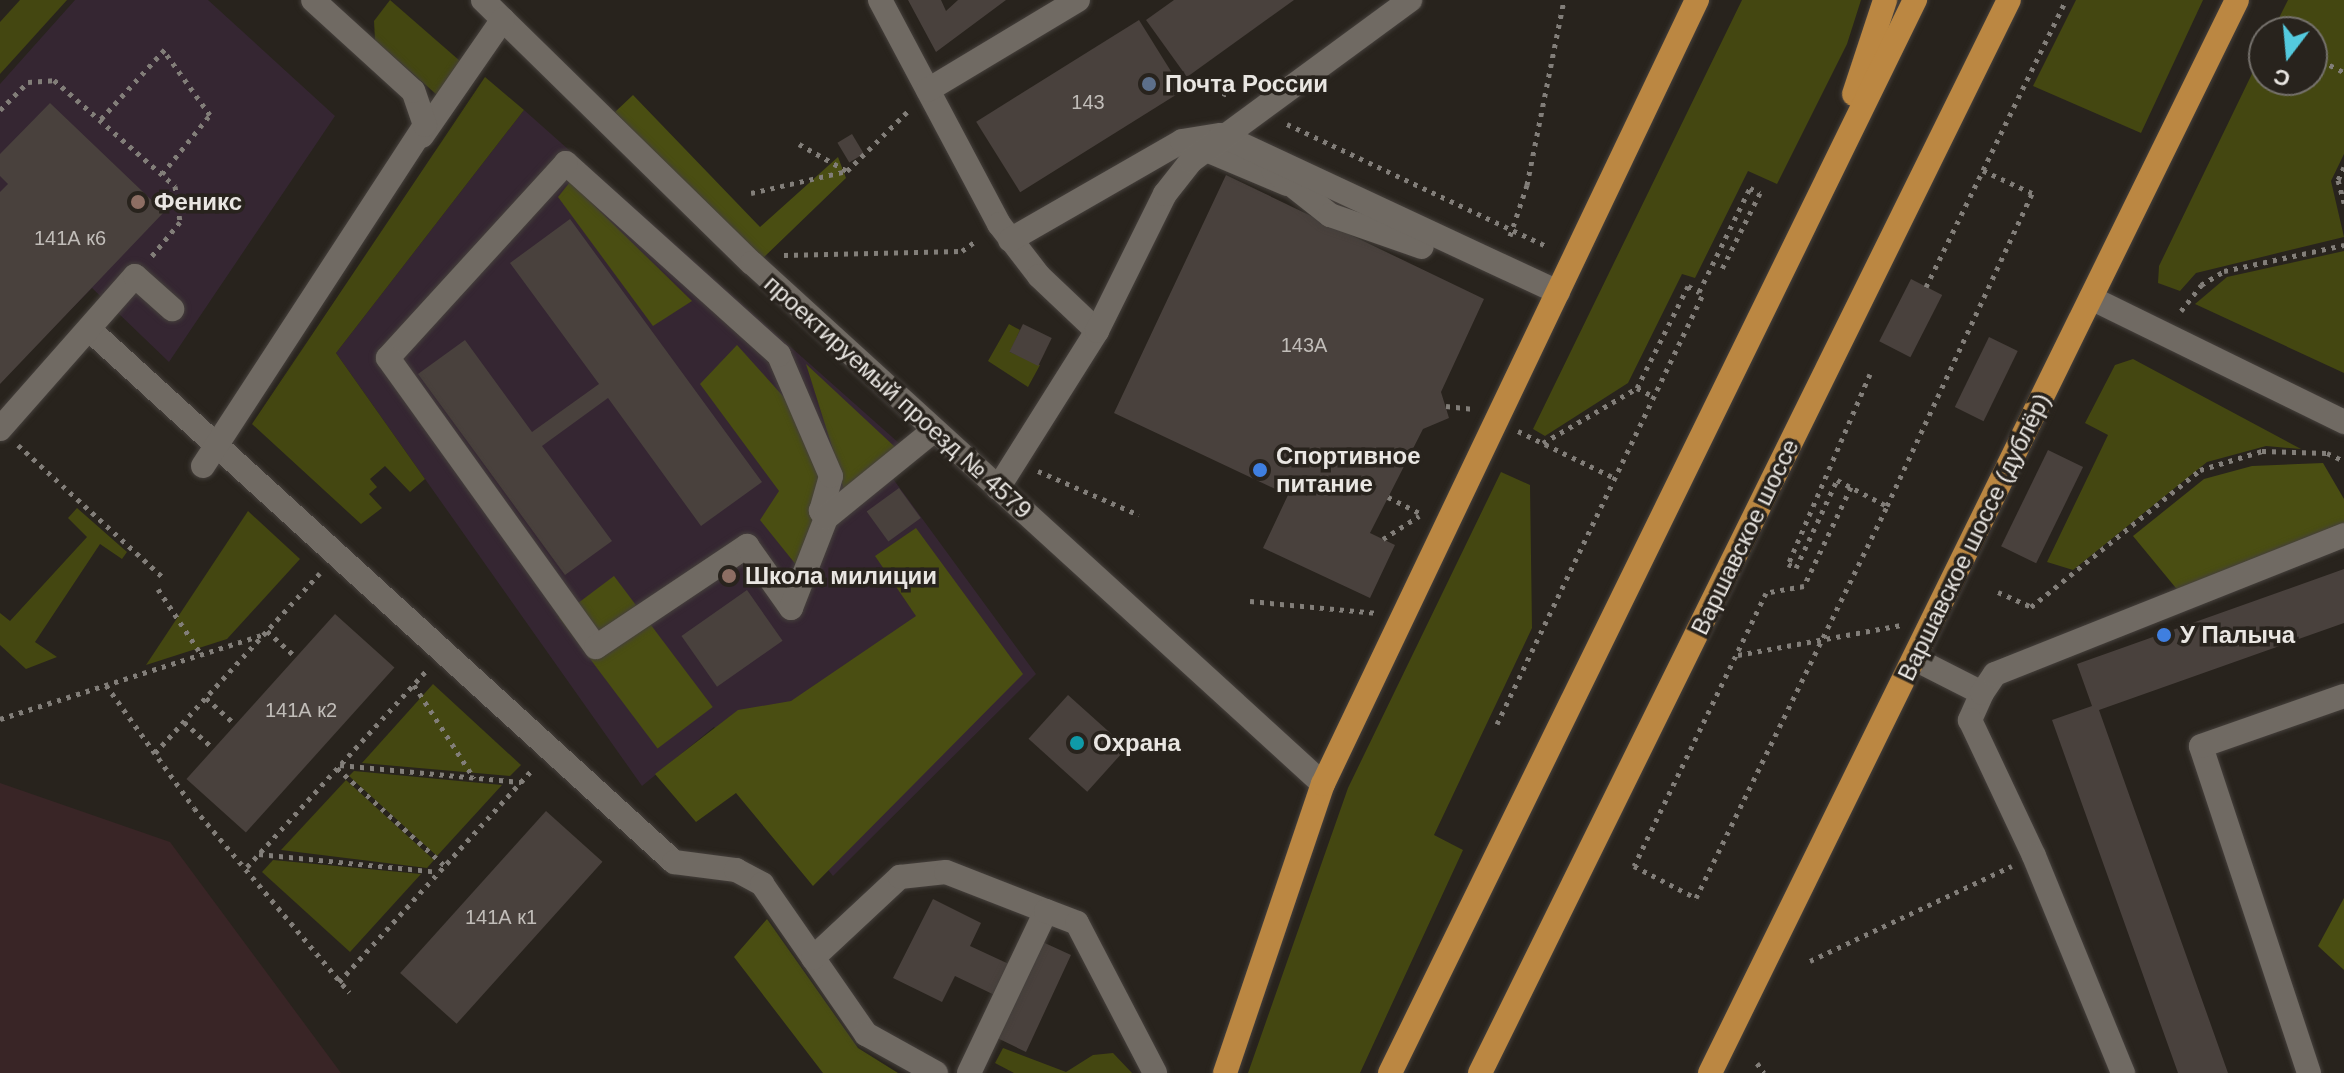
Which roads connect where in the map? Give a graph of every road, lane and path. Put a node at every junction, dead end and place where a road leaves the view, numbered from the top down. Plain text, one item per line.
1 (313, 0) edge
2 (483, 0) edge
3 (880, 0) edge
4 (1078, 0) edge
5 (1410, 0) edge
6 (1564, 0) edge
7 (1697, 0) edge
8 (1885, 0) edge
9 (1915, 0) edge
10 (2009, 0) edge
11 (2066, 0) edge
12 (2237, 0) edge
13 (503, 19) junction
14 (1214, 88) dead end
15 (928, 90) junction
16 (0, 110) edge
17 (1256, 110) junction
18 (101, 119) junction
19 (421, 138) junction
20 (1203, 142) junction
21 (799, 144) dead end
22 (2344, 167) edge
23 (1982, 170) junction
24 (847, 171) junction
25 (162, 174) junction
26 (751, 193) dead end
27 (1817, 198) junction
28 (2344, 203) edge
29 (1004, 232) junction
30 (1511, 233) junction
31 (2344, 245) edge
32 (1546, 246) dead end
33 (752, 263) junction
34 (1500, 265) junction
35 (1722, 269) dead end
36 (135, 276) junction
37 (1531, 280) junction
38 (2201, 285) dead end
39 (1926, 287) dead end
40 (1558, 292) junction
41 (1703, 294) dead end
42 (2091, 298) junction
43 (172, 309) dead end
44 (90, 330) junction
45 (1097, 331) junction
46 (1870, 374) dead end
47 (1637, 388) junction
48 (1653, 396) junction
49 (1446, 406) dead end
50 (1497, 421) junction
51 (2344, 422) edge
52 (932, 432) junction
53 (6, 434) edge
54 (1542, 443) junction
55 (210, 455) junction
56 (2344, 461) edge
57 (1615, 478) junction
58 (1851, 487) junction
59 (998, 488) junction
60 (1388, 497) dead end
61 (1887, 506) junction
62 (1139, 515) dead end
63 (826, 518) junction
64 (2344, 535) edge
65 (1383, 539) dead end
66 (337, 554) junction
67 (165, 579) dead end
68 (158, 589) dead end
69 (1998, 592) dead end
70 (1250, 601) dead end
71 (1378, 613) dead end
72 (1934, 620) junction
73 (266, 632) junction
74 (1826, 638) junction
75 (201, 654) junction
76 (1737, 655) junction
77 (296, 657) dead end
78 (1915, 659) junction
79 (427, 670) dead end
80 (106, 685) junction
81 (414, 685) junction
82 (1982, 693) junction
83 (2344, 696) edge
84 (206, 698) junction
85 (0, 719) edge
86 (184, 721) junction
87 (235, 724) dead end
88 (1497, 724) dead end
89 (213, 748) dead end
90 (155, 753) junction
91 (339, 766) junction
92 (535, 768) dead end
93 (474, 778) junction
94 (522, 782) junction
95 (1323, 784) junction
96 (259, 854) junction
97 (2034, 856) junction
98 (445, 866) junction
99 (247, 867) junction
100 (439, 872) junction
101 (1046, 911) junction
102 (813, 958) junction
103 (1810, 961) dead end
104 (339, 982) junction
105 (349, 992) dead end
106 (1757, 1063) dead end
107 (936, 1073) edge
108 (969, 1073) edge
109 (1155, 1073) edge
110 (1225, 1073) edge
111 (1390, 1073) edge
112 (1480, 1073) edge
113 (1710, 1073) edge
114 (1764, 1073) edge
115 (2123, 1073) edge
116 (2309, 1073) edge

1 - 19 street
2 - 13 street, проектируемый проезд № 4579
3 - 15 street
4 - 15 street
5 - 17 street
6 - 30 path
7 - 40 main road
8 - 27 main road
9 - 27 main road
10 - 112 main road, Варшавское шоссе
11 - 23 path
12 - 42 main road, Варшавское шоссе (дублёр)
13 - 19 street
13 - 33 street, проектируемый проезд № 4579
14 - 17 path
15 - 24 path
15 - 29 street
16 - 18 path
17 - 20 street
17 - 30 path
18 - 25 path
18 - 25 path
19 - 55 street
20 - 29 street
20 - 34 street
20 - 37 street
20 - 45 street
21 - 24 path
22 - 28 path
23 - 39 path
23 - 61 path
24 - 26 path
25 - 36 path
27 - 111 main road
29 - 33 path
29 - 45 street
30 - 32 path
30 - 34 path
31 - 38 path
33 - 52 street, проектируемый проезд № 4579
34 - 37 street
35 - 47 path
36 - 43 street
36 - 44 street
37 - 40 street
40 - 50 main road
41 - 48 path
42 - 51 street
42 - 72 main road, Варшавское шоссе (дублёр)
44 - 53 street
44 - 55 street
45 - 59 street
46 - 58 path
47 - 48 path
47 - 54 path
48 - 57 path
49 - 50 path
50 - 54 path
50 - 95 main road
52 - 59 street, проектируемый проезд № 4579
52 - 63 street
53 - 67 path
54 - 57 path
55 - 66 street
56 - 69 path
57 - 88 path
58 - 61 path
58 - 76 path
59 - 62 path
59 - 95 street, проектируемый проезд № 4579
60 - 65 path
61 - 74 path
63 - 63 street
64 - 82 street
66 - 73 path
66 - 102 street
68 - 75 path
70 - 71 path
72 - 74 path
72 - 78 main road, Варшавское шоссе (дублёр)
73 - 75 path
73 - 77 path
73 - 84 path
74 - 76 path
74 - 76 path
75 - 80 path
78 - 82 street
78 - 113 main road, Варшавское шоссе (дублёр)
79 - 81 path
80 - 85 path
80 - 90 path
81 - 91 path
81 - 93 path
82 - 97 street
83 - 116 street
84 - 86 path
84 - 87 path
86 - 89 path
86 - 90 path
90 - 99 path
91 - 93 path
91 - 96 path
91 - 98 path
92 - 94 path
93 - 94 path
94 - 98 path
95 - 110 main road
96 - 99 path
96 - 100 path
97 - 103 path
97 - 115 street
98 - 100 path
99 - 104 path
100 - 104 path
101 - 102 street
101 - 108 street
101 - 109 street
102 - 107 street
104 - 105 path
106 - 114 path

